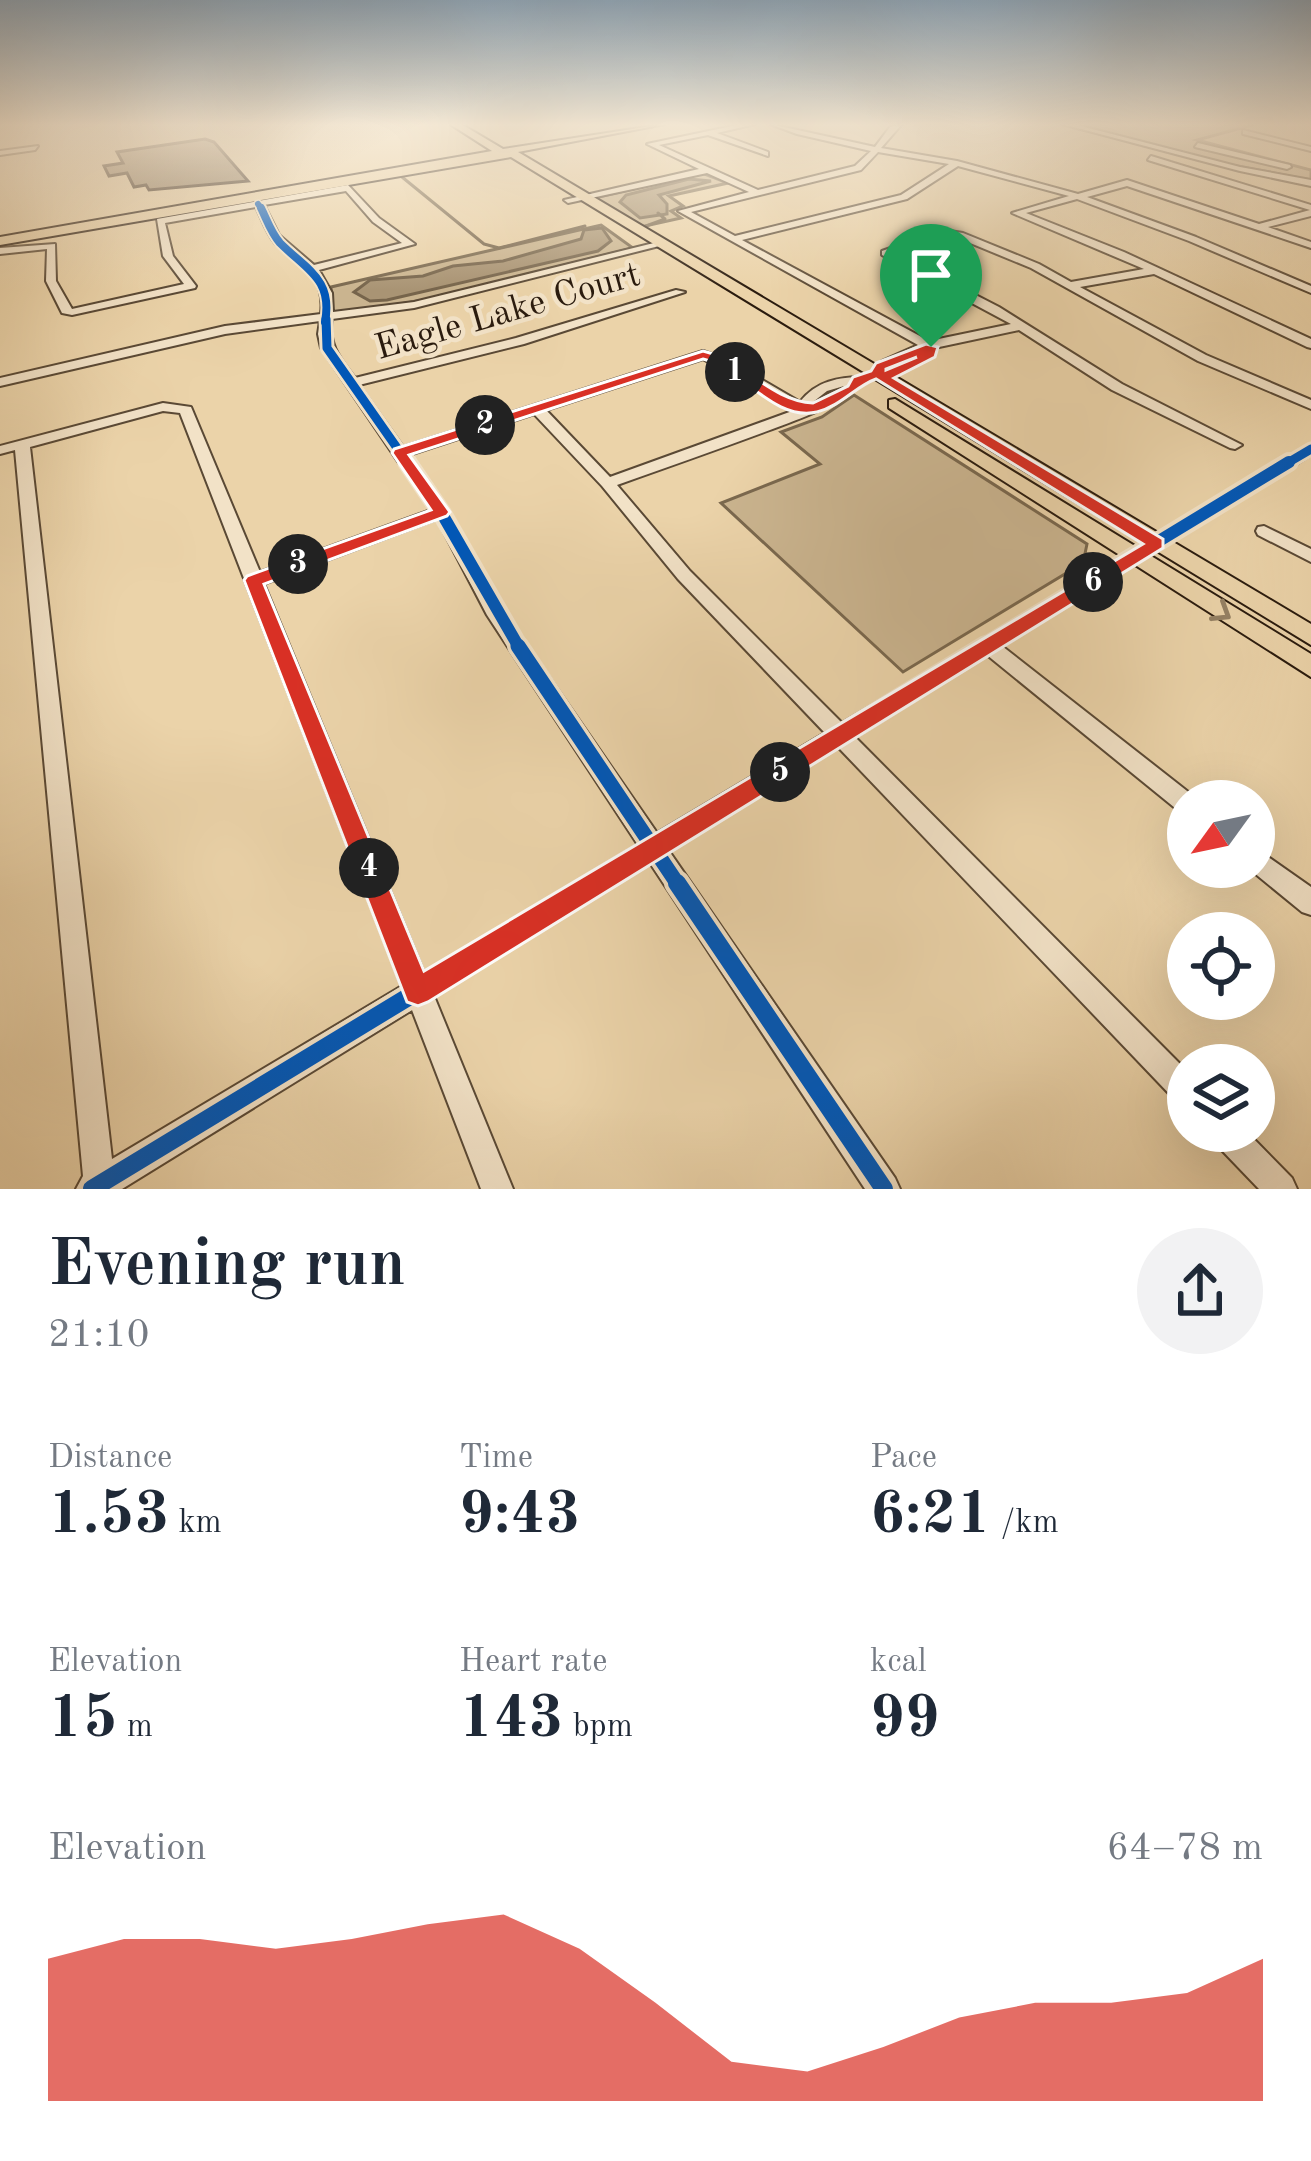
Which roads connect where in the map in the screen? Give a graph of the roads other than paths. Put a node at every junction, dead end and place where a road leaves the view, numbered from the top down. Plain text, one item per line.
1 (346, 179) edge
2 (550, 179) edge
3 (619, 179) edge
4 (662, 179) edge
5 (727, 179) edge
6 (819, 179) edge
7 (937, 179) edge
8 (1013, 179) edge
9 (1217, 179) edge
10 (631, 186) junction
11 (758, 194) junction
12 (1070, 196) junction
13 (576, 198) junction
14 (258, 204) junction
15 (1311, 210) edge
16 (1263, 226) junction
17 (733, 239) junction
18 (0, 241) edge
19 (1311, 244) edge
20 (654, 246) junction
21 (0, 250) edge
22 (310, 269) junction
23 (1153, 271) junction
24 (1071, 285) junction
25 (1311, 290) edge
26 (680, 292) dead end
27 (325, 319) junction
28 (1020, 326) junction
29 (1311, 344) edge
30 (931, 347) junction
31 (868, 377) junction
32 (0, 382) edge
33 (351, 383) junction
34 (1311, 405) edge
35 (536, 408) junction
36 (804, 409) junction
37 (1234, 446) dead end
38 (11, 447) edge
39 (400, 453) junction
40 (1308, 453) edge
41 (608, 482) junction
42 (441, 512) junction
43 (1264, 531) dead end
44 (1146, 550) junction
45 (1311, 556) edge
46 (254, 580) junction
47 (1311, 636) edge
48 (988, 646) junction
49 (1311, 667) edge
50 (839, 736) junction
51 (1167, 788) edge
52 (652, 850) junction
53 (1275, 875) edge
54 (1311, 903) edge
55 (418, 992) junction
56 (1167, 1072) edge
57 (1245, 1152) edge
58 (97, 1188) edge
59 (497, 1189) edge
60 (884, 1189) edge
61 (1281, 1189) edge

1 - 18 main road
2 - 13 main road
3 - 10 street
4 - 10 street
5 - 11 street
6 - 11 street
7 - 17 street
8 - 12 street
9 - 15 street
10 - 13 street
11 - 17 street
12 - 16 street
12 - 23 street
12 - 25 street
13 - 20 main road
14 - 21 street
14 - 22 street
14 - 22 street
15 - 16 street
16 - 19 street
17 - 30 street
20 - 27 street
20 - 31 main road
22 - 27 street
23 - 24 street
23 - 29 street
24 - 28 street
24 - 34 street
26 - 33 street, Eagle Lake Court
27 - 32 street
27 - 33 street
28 - 30 street
28 - 37 street
30 - 31 street
31 - 36 street
31 - 44 main road
33 - 39 street
35 - 36 street
35 - 39 street
35 - 41 street
36 - 41 street
38 - 46 street
38 - 58 street
39 - 42 street
40 - 44 street
41 - 50 street
42 - 46 street
42 - 52 street
43 - 45 street
44 - 47 main road
44 - 48 street
44 -> 49 main road
46 - 55 street
48 - 50 street
48 - 51 street
50 - 52 street
50 - 56 street
52 - 55 street
52 - 60 street
53 - 54 street
55 - 58 street
55 - 59 street
57 - 61 street

